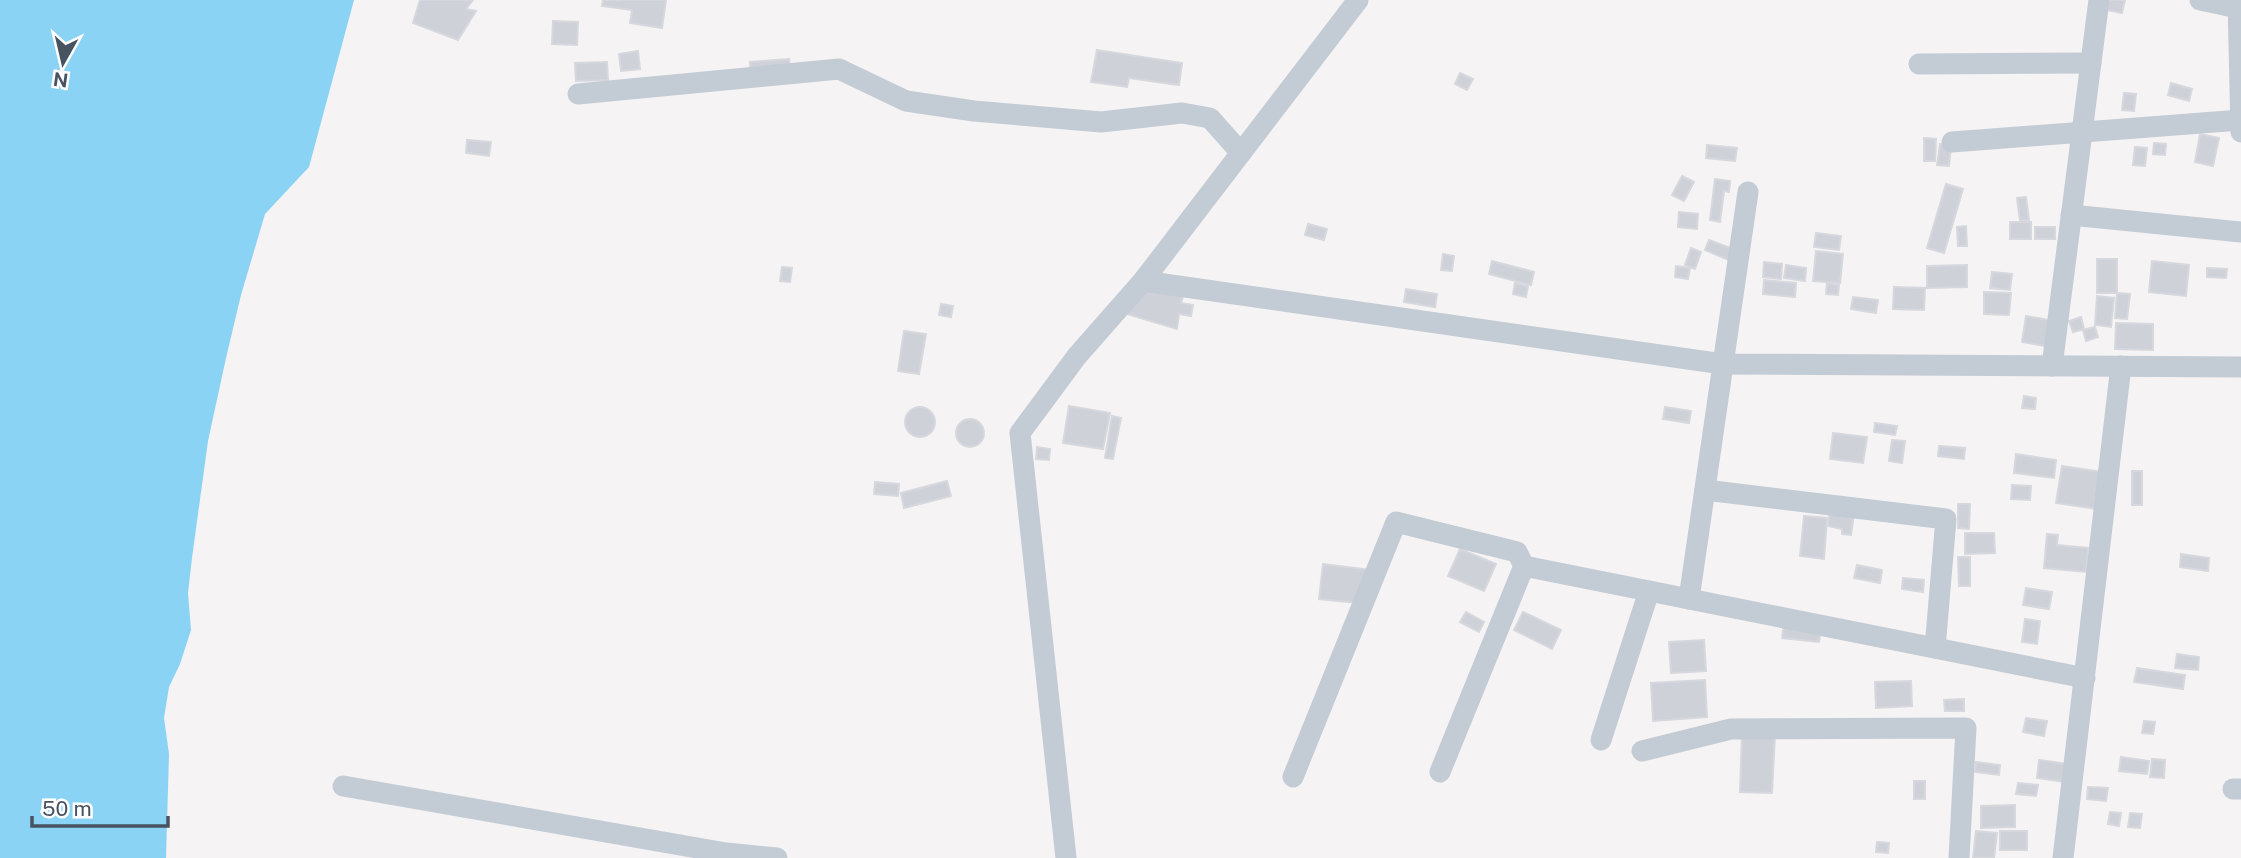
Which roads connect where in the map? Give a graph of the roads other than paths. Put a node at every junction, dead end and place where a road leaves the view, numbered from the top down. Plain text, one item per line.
1 (1358, 0) edge
2 (2099, 0) edge
3 (2200, 0) edge
4 (2238, 4) edge
5 (2091, 63) junction
6 (1919, 64) dead end
7 (578, 94) dead end
8 (2241, 120) edge
9 (2082, 132) junction
10 (2241, 132) edge
11 (1952, 142) dead end
12 (1241, 153) junction
13 (1748, 192) dead end
14 (2071, 215) junction
15 (2241, 232) edge
16 (1143, 281) junction
17 (1723, 364) junction
18 (2052, 366) junction
19 (2121, 366) junction
20 (2241, 367) edge
21 (1705, 490) junction
22 (1524, 566) junction
23 (1649, 591) junction
24 (1689, 599) junction
25 (1935, 648) junction
26 (2084, 677) junction
27 (1601, 740) dead end
28 (1642, 751) dead end
29 (1440, 772) dead end
30 (1293, 776) dead end
31 (343, 786) dead end
32 (776, 858) edge
33 (1066, 858) edge
34 (1959, 858) edge
35 (2063, 858) edge

1 - 12 street
2 - 5 street
3 - 4 street
4 - 8 street
5 - 6 street
5 - 9 street
7 - 12 street
8 - 9 street
8 - 10 street
9 - 11 street
9 - 14 street
12 - 16 street
13 - 17 street
14 - 15 street
14 - 18 street
16 - 17 street
16 - 33 street
17 - 18 street
17 - 21 street
18 - 19 street
19 - 20 street
19 - 26 street
21 - 24 street
21 - 25 street
22 - 23 street
22 - 29 street
22 - 30 street
23 - 24 street
23 - 27 street
24 - 25 street
25 - 26 street
26 - 35 street
28 - 34 street
31 - 32 street

